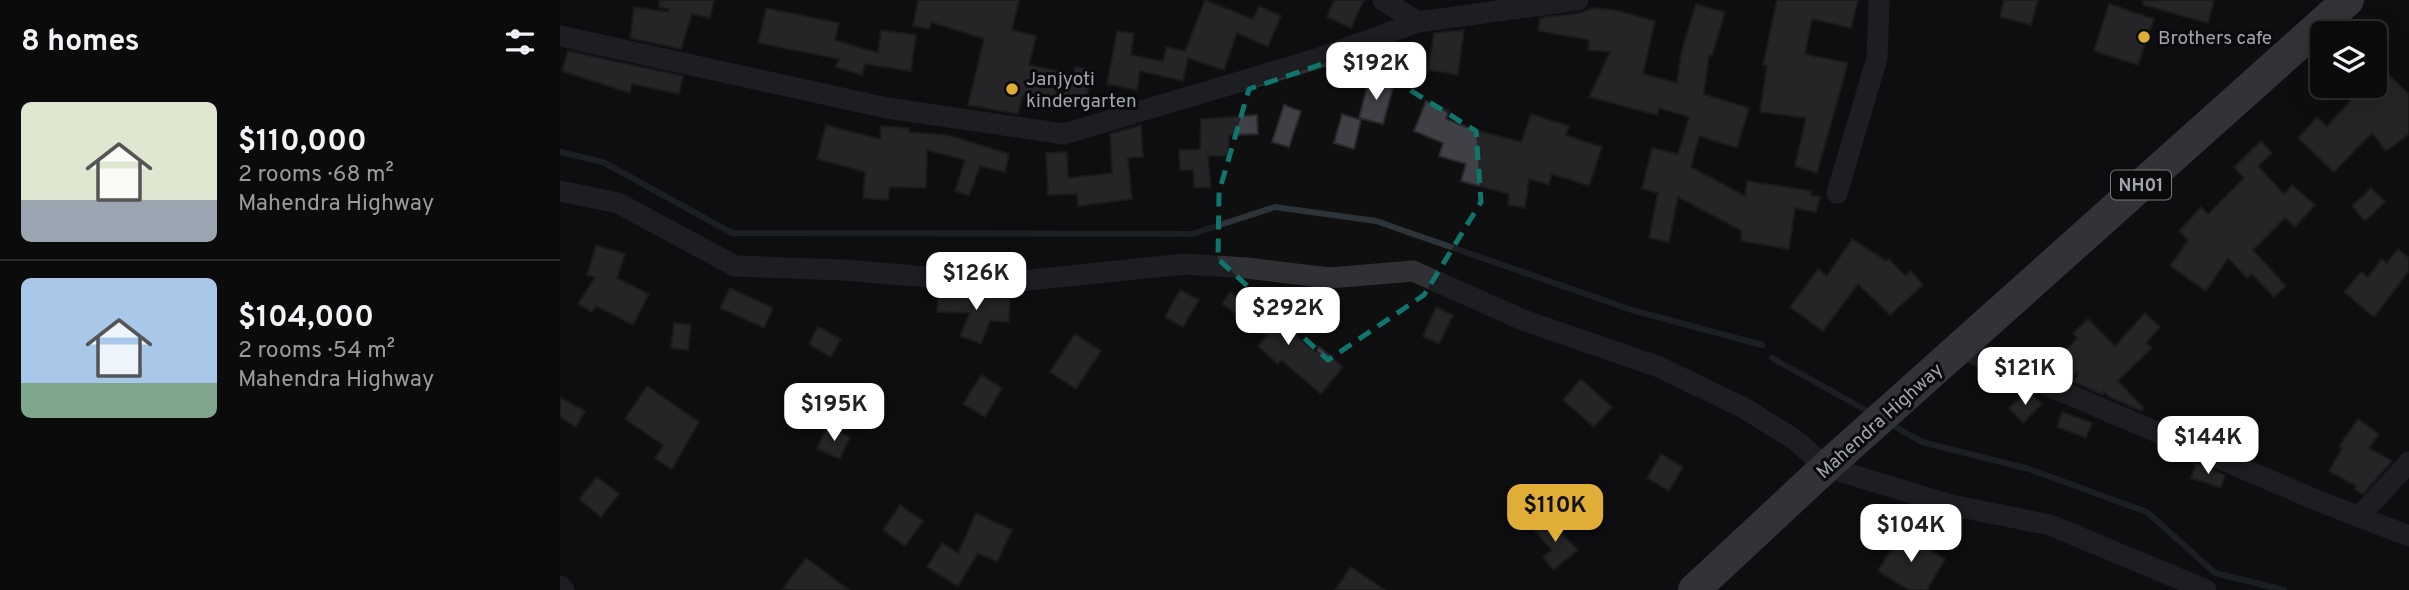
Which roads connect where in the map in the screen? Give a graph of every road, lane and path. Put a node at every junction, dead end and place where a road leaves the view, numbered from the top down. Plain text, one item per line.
1 (1383, 0) edge
2 (1578, 0) edge
3 (1879, 0) edge
4 (2348, 0) edge
5 (1418, 22) junction
6 (560, 36) edge
7 (560, 191) edge
8 (1837, 193) dead end
9 (1960, 348) junction
10 (1833, 461) junction
11 (2409, 462) edge
12 (2360, 517) junction
13 (2409, 536) edge
14 (560, 586) edge
15 (564, 590) edge
16 (1694, 590) edge
17 (2206, 590) edge

1 - 5 street
2 - 5 street
3 - 8 street
4 - 9 highway, Mahendra Highway / NH01
5 - 6 street
7 - 10 street
9 - 10 highway, Mahendra Highway / NH01
9 - 12 street
10 - 16 highway, Mahendra Highway / NH01
10 - 17 street
11 - 12 street
12 - 13 street
14 - 15 street

